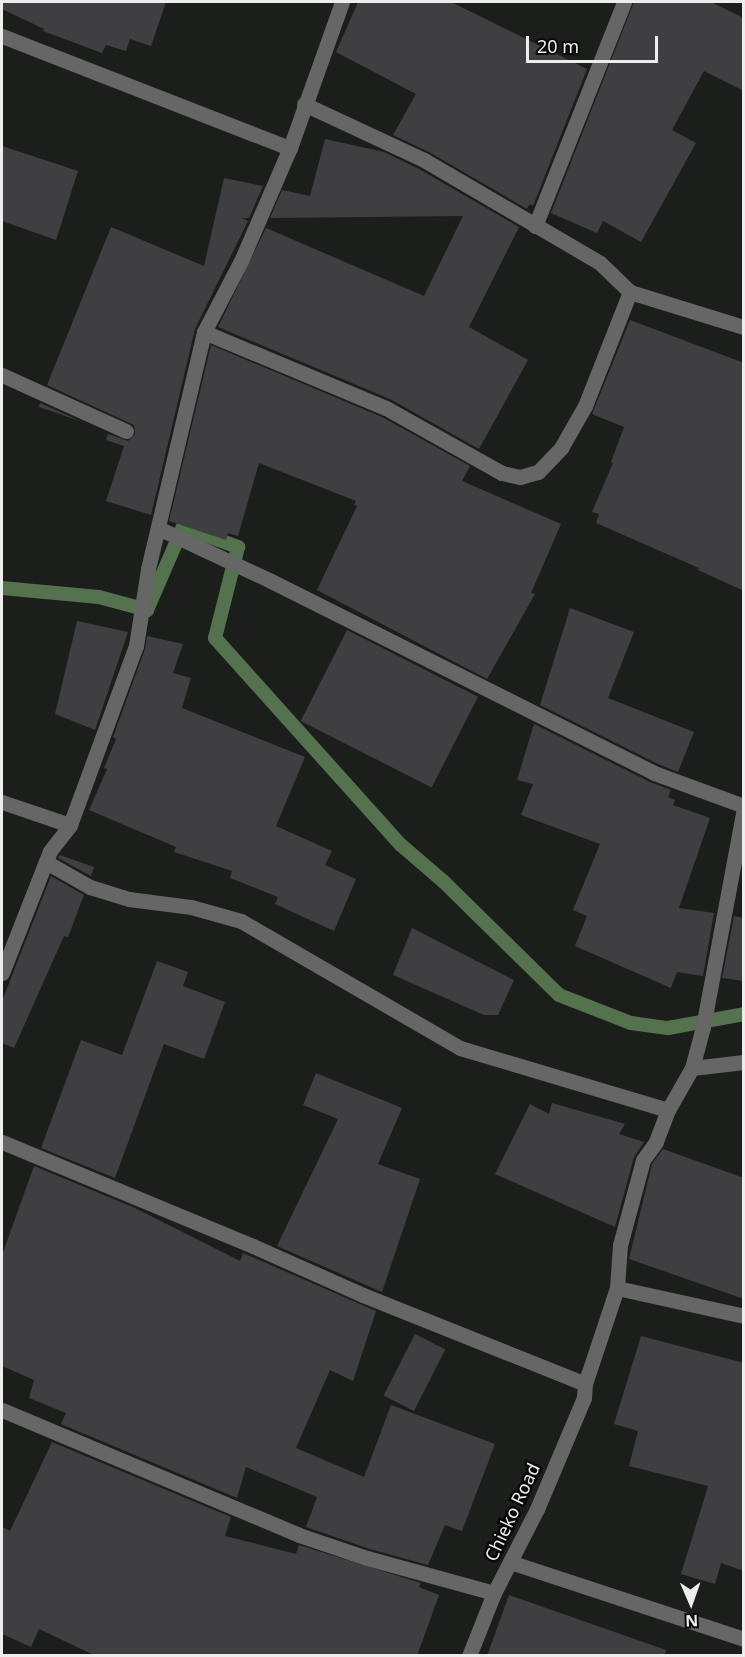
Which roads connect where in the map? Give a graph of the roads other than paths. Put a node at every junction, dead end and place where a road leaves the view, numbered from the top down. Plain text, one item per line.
1 (342, 2) edge
2 (624, 2) edge
3 (2, 36) edge
4 (304, 104) junction
5 (290, 148) junction
6 (536, 226) junction
7 (630, 292) junction
8 (744, 327) edge
9 (204, 332) junction
10 (2, 375) edge
11 (126, 431) dead end
12 (158, 528) junction
13 (2, 802) edge
14 (744, 807) edge
15 (70, 825) junction
16 (46, 862) junction
17 (2, 974) edge
18 (744, 1062) edge
19 (692, 1068) junction
20 (668, 1110) junction
21 (2, 1142) edge
22 (617, 1288) junction
23 (744, 1316) edge
24 (585, 1384) junction
25 (2, 1410) edge
26 (510, 1562) junction
27 (494, 1593) junction
28 (744, 1639) edge
29 (469, 1656) edge

1 - 4 street
2 - 6 street
3 - 5 street
4 - 5 street
4 - 6 street
5 - 9 street
6 - 7 street
7 - 8 street
7 - 9 street
9 - 12 street
10 - 11 street
12 - 14 street
12 - 15 street
13 - 15 street
14 - 19 street, Chieko Road
15 - 16 street
16 - 17 street
16 - 20 street
18 - 19 street
19 - 20 street, Chieko Road
20 - 22 street, Chieko Road
21 - 24 street
22 - 23 street
22 - 24 street, Chieko Road
24 - 26 street, Chieko Road
25 - 27 street
26 - 27 street, Chieko Road
26 - 28 street
27 - 29 street, Chieko Road

